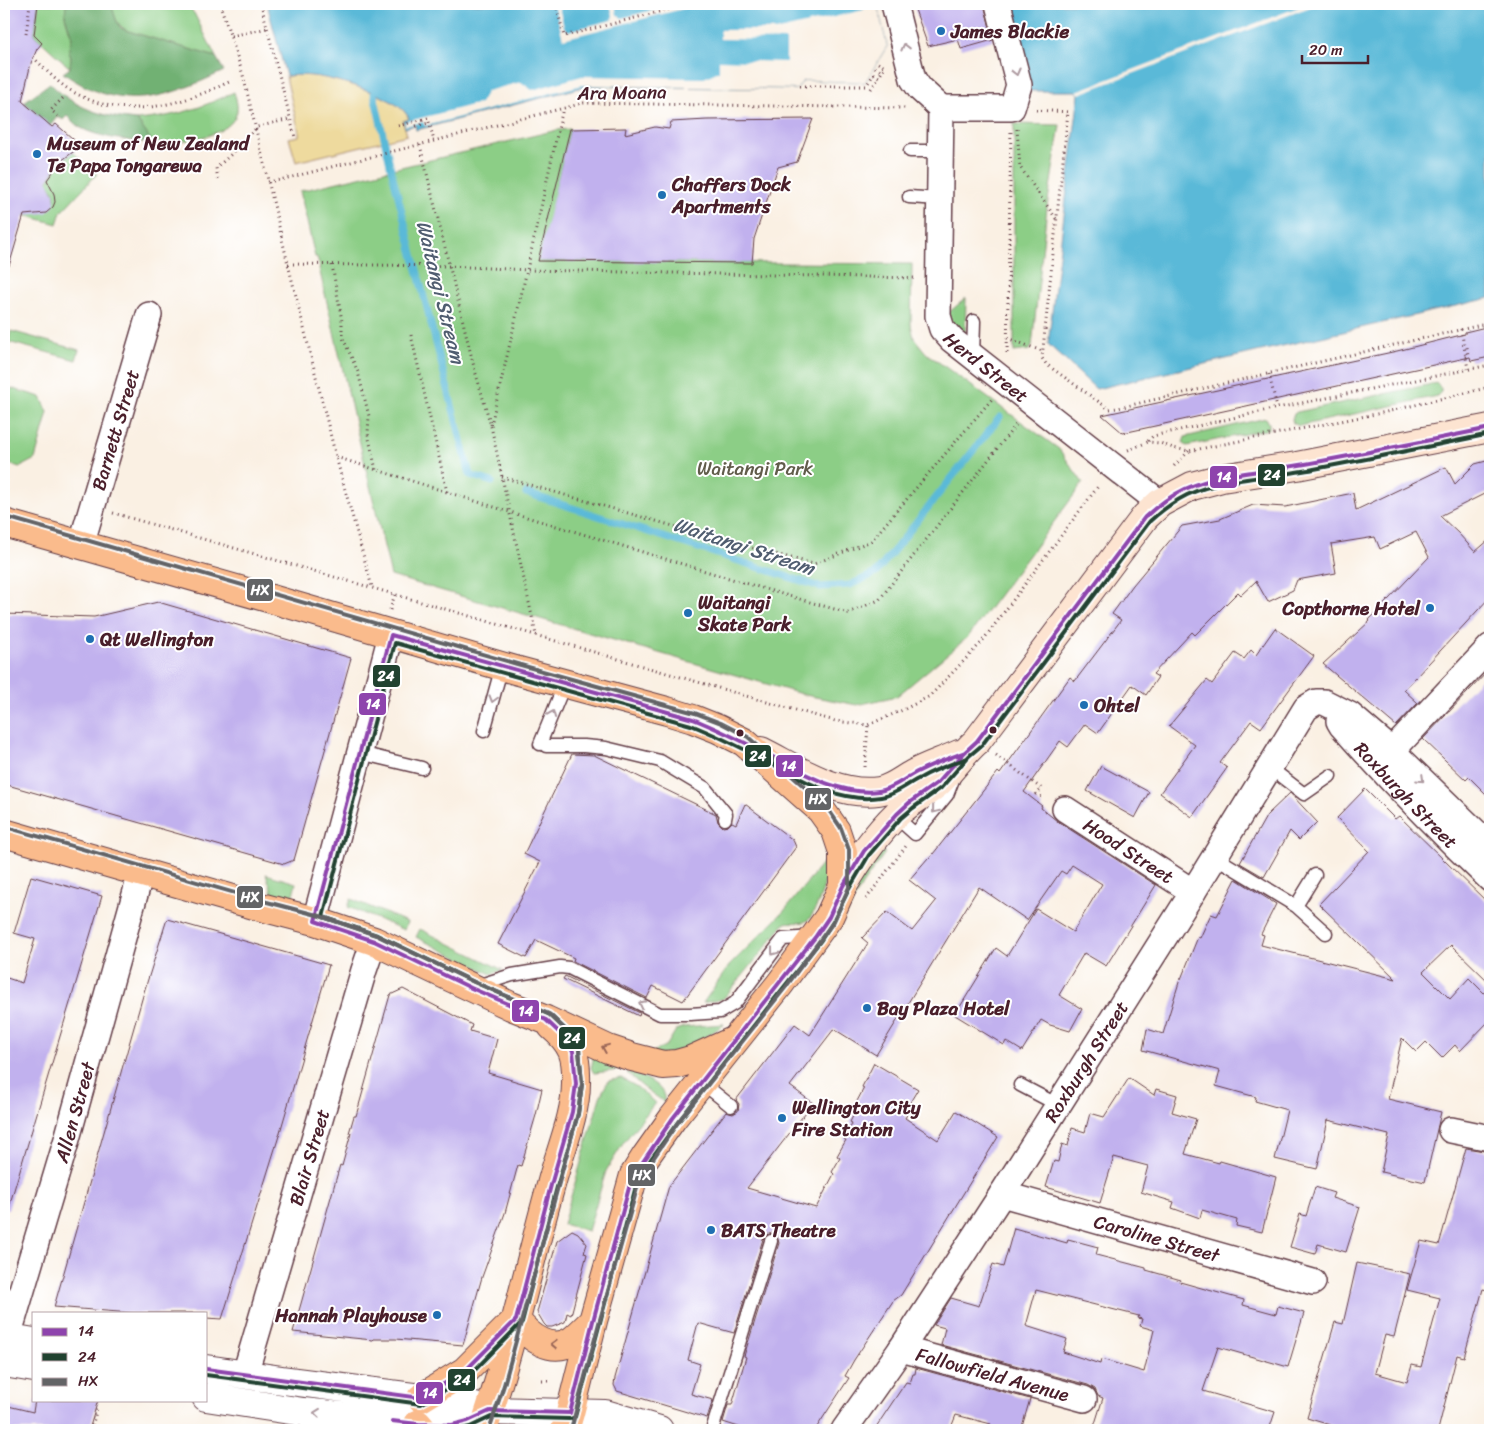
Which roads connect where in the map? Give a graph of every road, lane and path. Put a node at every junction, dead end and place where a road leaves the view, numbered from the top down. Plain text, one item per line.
1 (30, 4) edge
2 (220, 4) edge
3 (262, 4) edge
4 (556, 4) edge
5 (690, 4) edge
6 (894, 4) edge
7 (998, 4) edge
8 (268, 28) junction
9 (26, 34) dead end
10 (231, 36) junction
11 (33, 58) dead end
12 (888, 62) dead end
13 (878, 63) dead end
14 (885, 67) junction
15 (875, 68) dead end
16 (882, 72) junction
17 (879, 77) junction
18 (229, 82) dead end
19 (800, 86) dead end
20 (871, 89) dead end
21 (64, 97) dead end
22 (563, 108) junction
23 (941, 108) junction
24 (1021, 114) junction
25 (58, 116) dead end
26 (290, 118) junction
27 (429, 123) junction
28 (398, 126) dead end
29 (416, 126) dead end
30 (256, 127) junction
31 (295, 136) dead end
32 (434, 141) junction
33 (420, 145) junction
34 (910, 151) dead end
35 (940, 151) junction
36 (218, 179) dead end
37 (268, 182) junction
38 (910, 197) dead end
39 (939, 199) junction
40 (1056, 220) junction
41 (288, 264) junction
42 (332, 265) junction
43 (450, 266) junction
44 (527, 270) junction
45 (938, 278) junction
46 (149, 315) dead end
47 (974, 321) dead end
48 (1490, 323) edge
49 (1460, 329) junction
50 (411, 335) dead end
51 (1007, 338) junction
52 (1468, 347) dead end
53 (1042, 352) junction
54 (973, 356) junction
55 (1466, 356) junction
56 (1490, 365) edge
57 (1468, 369) junction
58 (1269, 374) junction
59 (1006, 382) junction
60 (1490, 387) edge
61 (1031, 403) junction
62 (1276, 408) junction
63 (490, 426) junction
64 (1490, 428) edge
65 (1148, 442) junction
66 (1125, 451) dead end
67 (336, 457) junction
68 (376, 470) junction
69 (502, 477) junction
70 (1102, 481) dead end
71 (448, 493) junction
72 (1160, 503) junction
73 (107, 511) dead end
74 (510, 512) junction
75 (4, 523) edge
76 (81, 545) junction
77 (372, 587) junction
78 (395, 594) junction
79 (390, 626) junction
80 (536, 635) junction
81 (1490, 647) edge
82 (502, 666) junction
83 (565, 684) junction
84 (1330, 704) junction
85 (868, 725) junction
86 (484, 731) dead end
87 (744, 742) junction
88 (971, 747) junction
89 (1392, 750) junction
90 (360, 754) junction
91 (1269, 767) junction
92 (422, 768) dead end
93 (864, 772) dead end
94 (1330, 776) dead end
95 (1065, 809) joint
96 (725, 819) dead end
97 (4, 833) edge
98 (1490, 846) edge
99 (1215, 858) junction
100 (140, 873) junction
101 (1316, 876) dead end
102 (1490, 879) edge
103 (843, 886) junction
104 (1194, 892) junction
105 (1296, 906) junction
106 (315, 921) junction
107 (1326, 933) dead end
108 (816, 936) junction
109 (374, 941) junction
110 (471, 988) junction
111 (546, 1020) junction
112 (734, 1041) junction
113 (677, 1064) junction
114 (702, 1083) junction
115 (1020, 1085) dead end
116 (1058, 1105) junction
117 (731, 1106) dead end
118 (1451, 1130) dead end
119 (1490, 1138) edge
120 (1002, 1194) junction
121 (771, 1241) dead end
122 (1313, 1282) dead end
123 (516, 1320) junction
124 (593, 1321) junction
125 (11, 1346) edge
126 (900, 1349) junction
127 (32, 1366) edge
128 (208, 1369) edge
129 (245, 1374) junction
130 (542, 1381) dead end
131 (549, 1382) dead end
132 (361, 1390) junction
133 (208, 1398) edge
134 (1084, 1399) dead end
135 (97, 1408) dead end
136 (421, 1417) edge
137 (358, 1418) junction
138 (487, 1421) edge
139 (567, 1421) edge
140 (91, 1430) edge
141 (659, 1430) edge
142 (712, 1430) edge
143 (844, 1430) edge

1 - 9 path
2 - 10 path
3 - 8 path
4 - 5 path
23 -> 6 street
7 -> 24 street
8 - 10 path
8 - 26 path
10 - 30 path
11 - 18 path
12 - 14 path
13 - 14 path
14 - 16 path
15 - 16 path
16 - 17 path
17 - 19 path
17 - 20 path
21 - 25 path
22 - 23 path, Ara Moana
22 - 32 path, Ara Moana
22 - 44 path
23 - 24 street
23 - 35 street, Herd Street
24 - 40 path
24 - 40 path
24 - 51 path
26 - 30 path
26 - 31 path
27 - 28 path
27 - 29 path
27 - 32 path
30 - 36 path
30 - 37 path
32 - 33 path, Ara Moana
33 - 37 path, Ara Moana
33 - 43 path
34 - 35 lane
35 - 39 street, Herd Street
37 - 41 path
38 - 39 lane
39 - 45 street, Herd Street
40 - 53 path
41 - 42 path
41 - 67 path
42 - 43 path
42 - 68 path
43 - 44 path
43 - 63 path
44 - 45 path
44 - 63 path
45 - 54 street, Herd Street
46 - 76 street, Barnett Street
47 - 54 lane
48 - 49 path
49 - 55 path
49 - 58 path
50 - 71 path
51 - 53 path
51 - 59 path
52 - 55 path
53 - 58 path
54 - 59 street, Herd Street
55 - 57 path
56 - 57 path
57 - 62 path
58 - 62 path
59 - 61 street, Herd Street
59 - 69 path
60 - 65 path
61 - 72 street, Herd Street
61 - 74 path
62 - 65 path
63 - 69 path
64 - 72 main road
65 - 66 path
67 - 68 path
67 - 77 path
68 - 71 path
69 - 74 path
70 - 85 path
71 - 74 path
72 - 88 main road
73 - 77 path
74 - 80 path
75 - 76 main road
76 - 79 main road
77 - 78 path
78 - 79 path
78 - 80 path
79 - 82 main road
79 - 90 street
80 - 85 path
81 - 89 street
82 - 83 main road
82 -> 86 lane
83 - 87 main road
96 -> 83 lane
84 - 89 street, Roxburgh Street
84 - 91 street, Roxburgh Street
84 - 102 street, Roxburgh Street
85 - 93 path
87 - 88 main road
87 - 103 main road
88 - 95 path
88 -> 103 main road
89 -> 98 street, Roxburgh Street
90 - 92 lane
90 - 106 street
91 - 94 lane
91 - 99 street, Roxburgh Street
95 - 104 street, Hood Street
97 - 100 main road
99 - 104 street, Roxburgh Street
99 - 105 lane
100 - 106 main road
100 - 125 street, Allen Street
101 - 105 lane
103 - 108 main road
104 - 116 street, Roxburgh Street
105 - 107 lane
106 - 109 main road
108 -> 110 lane
108 - 112 main road
109 - 110 main road
109 - 129 street, Blair Street
110 - 111 main road
113 -> 111 main road
111 - 123 main road
112 - 113 main road
112 - 114 main road
113 - 114 lane
114 - 117 lane
114 - 124 main road
115 - 116 lane
116 - 120 street, Roxburgh Street
118 - 119 street
120 - 122 street, Caroline Street
120 - 126 street, Roxburgh Street
121 - 142 lane
124 -> 123 main road
123 - 136 main road
123 - 138 main road
124 - 139 main road
125 - 127 street
126 - 134 street, Fallowfield Avenue
126 - 143 street, Roxburgh Street
128 - 129 street
129 - 132 street
130 - 131 path
132 - 136 street
132 - 137 lane
137 -> 133 street
135 - 140 path
136 - 137 street
136 - 138 street
138 - 139 street
139 - 141 street

